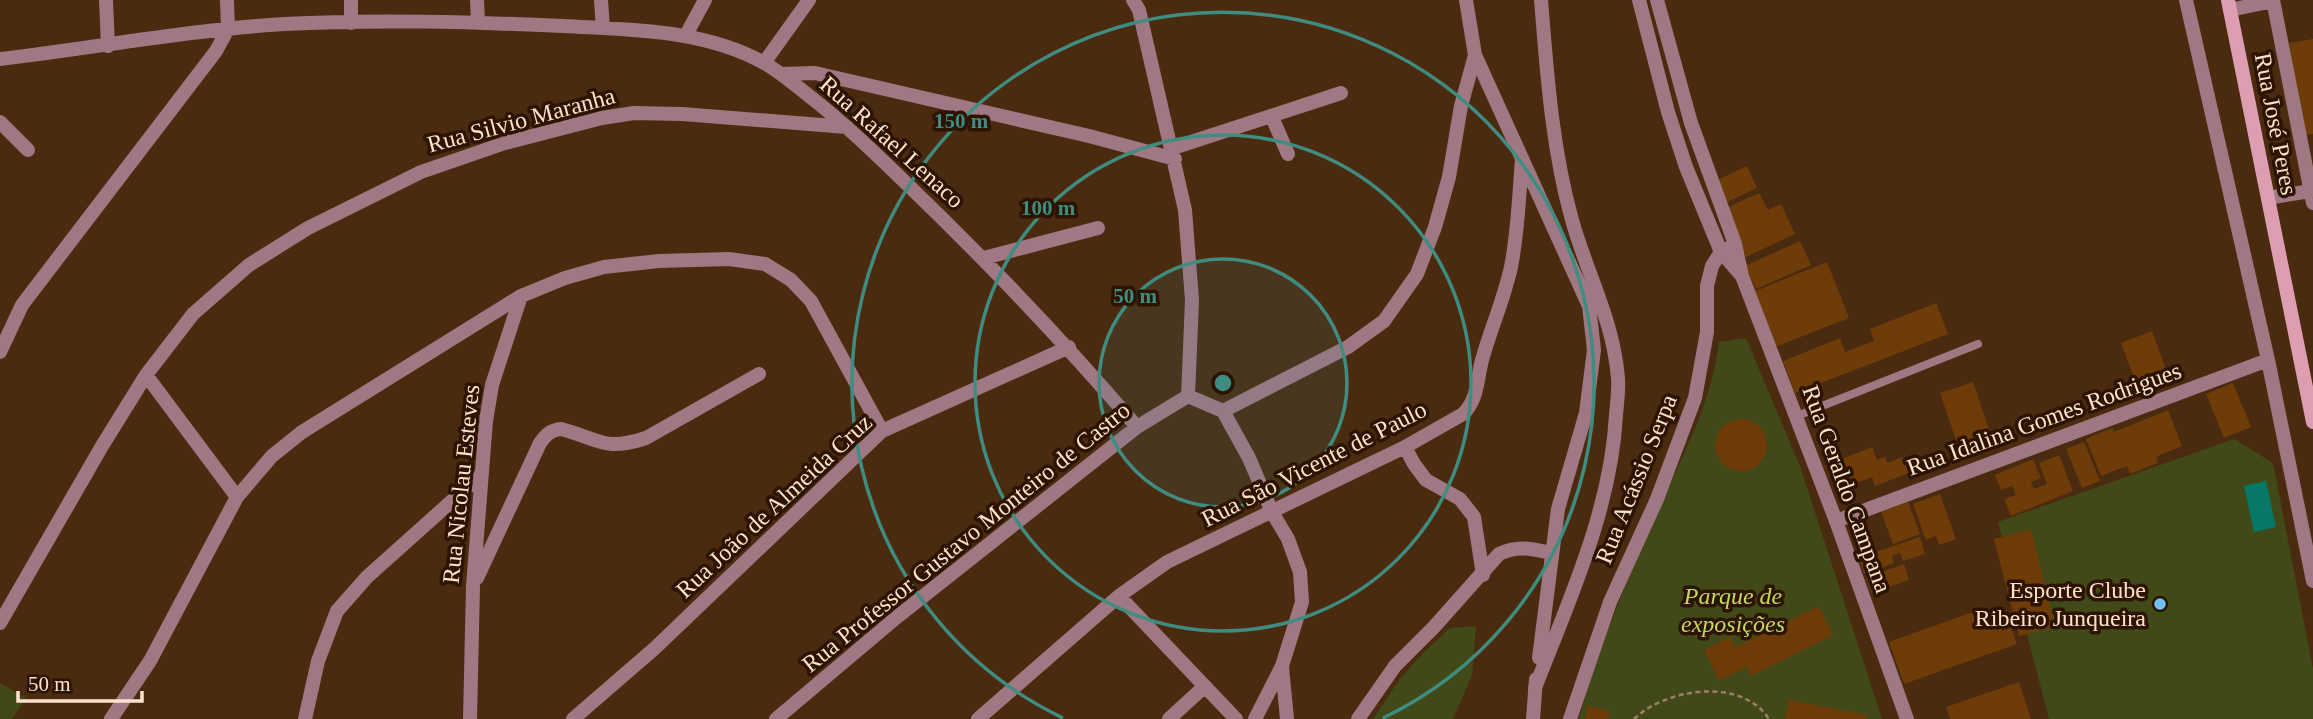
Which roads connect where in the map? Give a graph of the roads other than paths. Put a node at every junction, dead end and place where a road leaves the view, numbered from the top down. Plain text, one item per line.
1 (106, 0) edge
2 (227, 0) edge
3 (351, 0) edge
4 (477, 0) edge
5 (601, 0) edge
6 (705, 0) edge
7 (809, 0) edge
8 (1133, 0) edge
9 (1466, 0) edge
10 (1541, 0) edge
11 (1639, 0) edge
12 (1657, 0) edge
13 (2186, 0) edge
14 (2273, 1) edge
15 (2229, 5) edge
16 (478, 22) junction
17 (352, 23) junction
18 (603, 28) junction
19 (228, 29) junction
20 (686, 35) junction
21 (107, 46) junction
22 (1475, 55) junction
23 (0, 59) edge
24 (764, 63) junction
25 (781, 74) junction
26 (1341, 93) dead end
27 (1272, 117) junction
28 (0, 122) edge
29 (848, 127) junction
30 (28, 150) dead end
31 (1174, 153) junction
32 (1288, 154) dead end
33 (1522, 160) junction
34 (2312, 197) edge
35 (2268, 198) junction
36 (1098, 228) dead end
37 (1735, 244) junction
38 (1721, 252) junction
39 (984, 258) junction
40 (1742, 276) junction
41 (521, 296) junction
42 (1596, 304) junction
43 (1978, 344) dead end
44 (1069, 347) junction
45 (0, 352) edge
46 (2268, 360) junction
47 (760, 374) dead end
48 (146, 375) junction
49 (1188, 396) junction
50 (1223, 411) junction
51 (1797, 416) junction
52 (2313, 422) edge
53 (1137, 427) junction
54 (882, 431) junction
55 (1405, 447) junction
56 (482, 474) junction
57 (237, 497) junction
58 (1272, 512) junction
59 (1836, 521) junction
60 (1551, 553) junction
61 (1483, 575) junction
62 (2313, 581) edge
63 (473, 586) junction
64 (1119, 596) junction
65 (0, 623) edge
66 (1282, 666) junction
67 (1205, 686) junction
68 (1535, 688) junction
69 (111, 719) edge
70 (305, 719) edge
71 (470, 719) edge
72 (573, 719) edge
73 (776, 719) edge
74 (978, 719) edge
75 (1169, 719) edge
76 (1236, 719) edge
77 (1255, 719) edge
78 (1287, 719) edge
79 (1358, 719) edge
80 (1533, 719) edge
81 (1570, 719) edge
82 (1907, 719) edge

1 - 21 street
2 - 19 street
3 - 17 street
4 - 16 street
5 - 18 street
6 - 20 street
7 - 24 street
8 - 31 street
9 - 22 street
10 - 42 street
11 - 38 street
12 - 37 street
13 - 46 street
14 - 15 street
14 - 34 street
15 - 35 main road, Rua José Peres
16 - 17 street, Rua Rafael Lenaco
16 - 18 street, Rua Rafael Lenaco
17 - 19 street, Rua Rafael Lenaco
18 - 20 street, Rua Rafael Lenaco
19 - 21 street, Rua Rafael Lenaco
19 - 45 street
20 - 24 street, Rua Rafael Lenaco
21 - 23 street, Rua Rafael Lenaco
22 - 33 street
22 - 50 street
24 - 25 street, Rua Rafael Lenaco
25 - 29 street, Rua Rafael Lenaco
25 - 31 street
26 - 27 street
27 - 31 street
27 - 32 street
28 - 30 street
29 - 39 street, Rua Rafael Lenaco
29 - 48 street, Rua Silvio Maranha
31 - 49 street
33 - 42 street
33 - 55 street, Rua São Vicente de Paulo
34 - 35 street
35 - 52 main road, Rua José Peres
36 - 39 street
37 - 38 street
37 - 40 street, Rua Geraldo Campana
38 - 40 street, Rua Geraldo Campana
38 - 81 street, Rua Acássio Serpa
39 - 44 street, Rua Rafael Lenaco
40 - 51 street, Rua Geraldo Campana
41 - 54 street
41 - 56 street, Rua Nicolau Esteves
41 - 57 street
42 - 60 street
42 - 68 street
43 - 51 lane
44 - 53 street, Rua Rafael Lenaco
44 - 54 street, Rua João de Almeida Cruz
46 - 59 street, Rua Idalina Gomes Rodrigues
46 - 62 street
47 - 63 street
48 - 57 street
48 - 65 street, Rua Silvio Maranha
49 - 50 street
49 - 53 street, Rua Professor Gustavo Monteiro de Castro
50 - 58 street
51 - 59 street, Rua Geraldo Campana
53 - 73 street, Rua Professor Gustavo Monteiro de Castro
54 - 72 street, Rua João de Almeida Cruz
55 - 58 street, Rua São Vicente de Paulo
55 - 61 street
56 - 63 street, Rua Nicolau Esteves
56 - 70 street
57 - 69 street
58 - 64 street, Rua São Vicente de Paulo
58 - 66 street
59 - 82 street, Rua Geraldo Campana
60 - 61 street
60 - 68 street
61 - 79 street
63 - 71 street, Rua Nicolau Esteves
64 - 67 street
64 - 74 street, Rua São Vicente de Paulo
66 - 77 street
66 - 78 street
67 - 75 street
67 - 76 street
68 - 80 street

